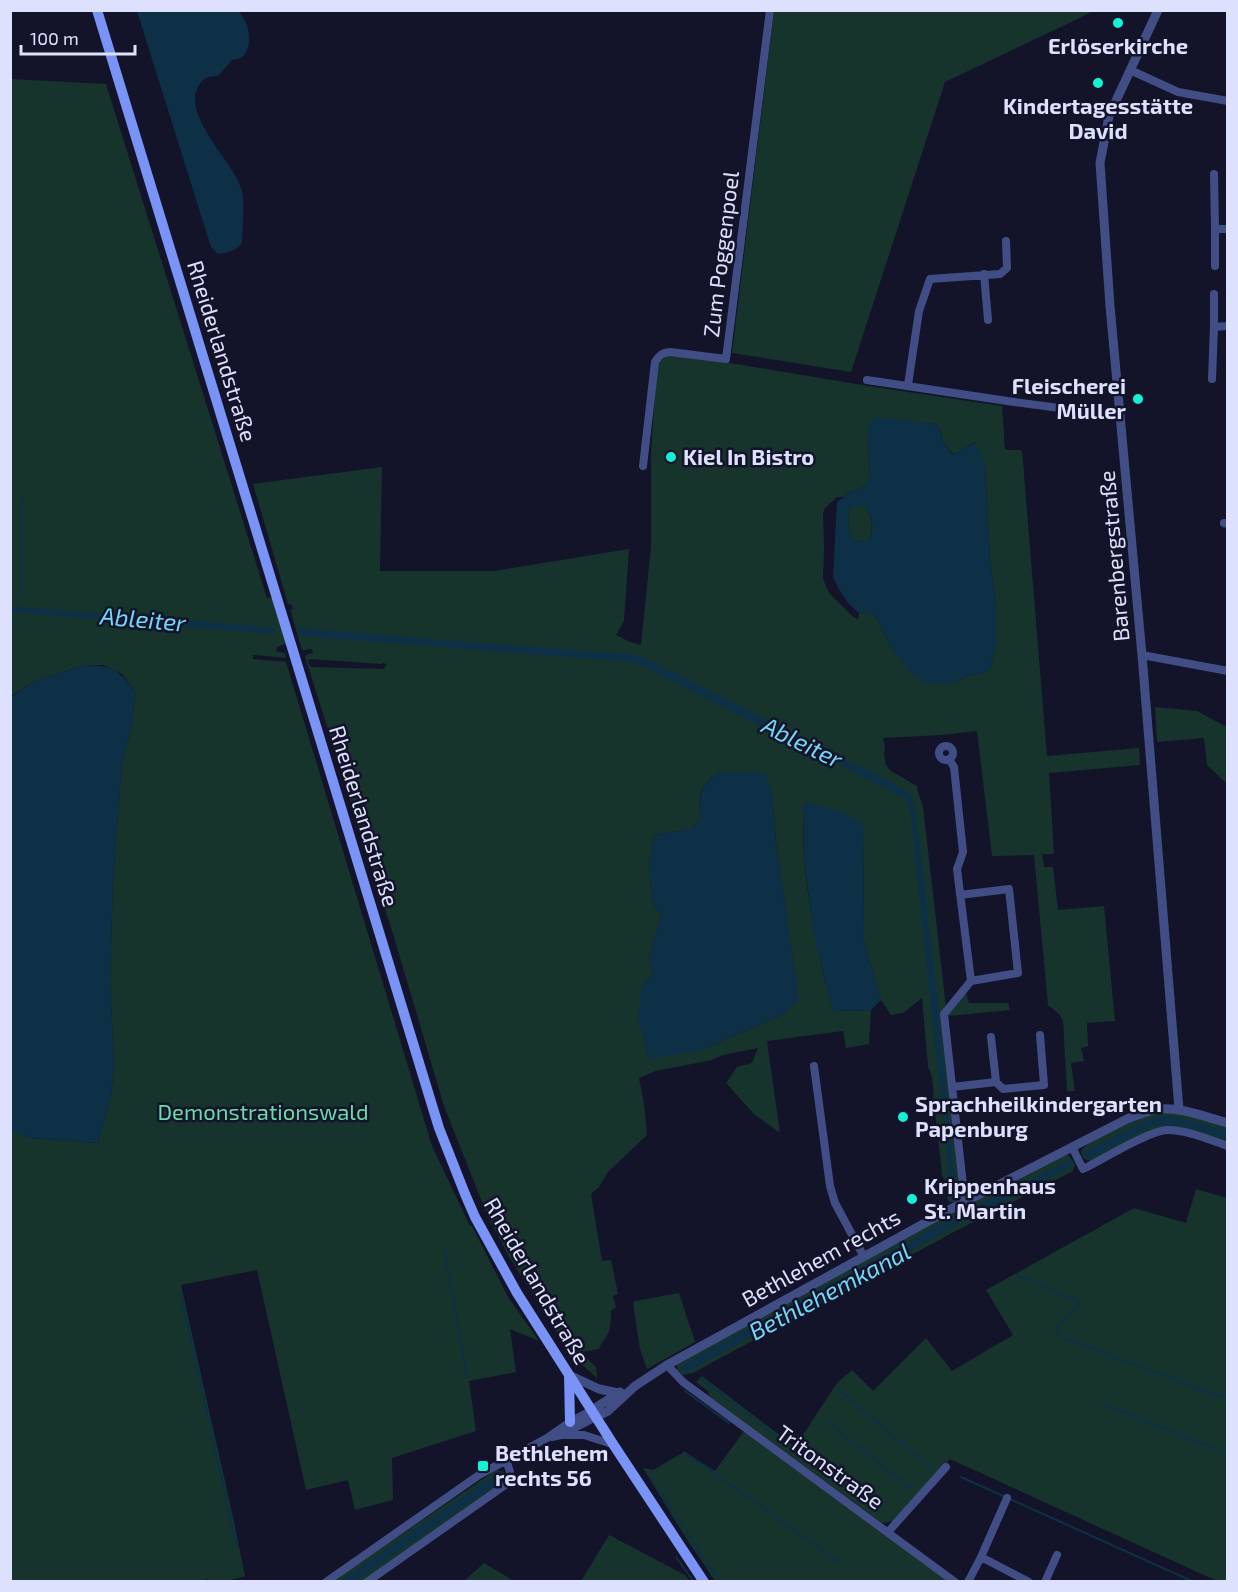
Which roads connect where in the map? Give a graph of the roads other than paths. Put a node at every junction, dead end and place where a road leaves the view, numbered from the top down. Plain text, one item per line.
1 (97, 10) edge
2 (770, 10) edge
3 (1158, 10) edge
4 (1130, 70) junction
5 (1227, 101) edge
6 (1214, 174) dead end
7 (1215, 229) junction
8 (1227, 229) edge
9 (1006, 241) dead end
10 (1215, 266) dead end
11 (984, 274) junction
12 (1214, 294) dead end
13 (988, 320) dead end
14 (1227, 326) edge
15 (1214, 327) junction
16 (1212, 379) dead end
17 (867, 380) dead end
18 (908, 385) junction
19 (1120, 416) junction
20 (643, 466) dead end
21 (1142, 655) junction
22 (1227, 671) edge
23 (949, 759) dead end
24 (960, 895) junction
25 (971, 981) junction
26 (1040, 1035) dead end
27 (991, 1037) dead end
28 (814, 1066) dead end
29 (996, 1082) junction
30 (952, 1087) junction
31 (1179, 1109) junction
32 (1227, 1123) edge
33 (1227, 1146) edge
34 (1072, 1147) junction
35 (964, 1203) junction
36 (864, 1257) junction
37 (667, 1365) junction
38 (569, 1375) junction
39 (635, 1386) junction
40 (618, 1393) junction
41 (594, 1413) junction
42 (570, 1422) junction
43 (561, 1435) junction
44 (547, 1438) junction
45 (613, 1444) junction
46 (506, 1459) junction
47 (946, 1467) dead end
48 (1007, 1498) dead end
49 (888, 1532) junction
50 (1057, 1555) dead end
51 (981, 1557) junction
52 (326, 1581) edge
53 (367, 1581) edge
54 (705, 1581) edge
55 (955, 1581) edge
56 (968, 1581) edge
57 (1029, 1581) edge
58 (1045, 1581) edge

1 - 38 main road, Rheiderlandstraße
2 - 20 street, Zum Poggenpoel
3 - 4 street, Barenbergstraße
4 - 5 street
4 - 19 street, Barenbergstraße
6 - 7 street
7 - 8 street
7 - 10 street
9 - 11 street
11 - 13 street
11 - 18 street
12 - 15 street
14 - 15 street
15 - 16 street
17 - 18 street
18 - 19 street
19 - 21 street, Barenbergstraße
21 - 22 street
21 - 31 street, Barenbergstraße
23 - 24 street
24 - 25 street
24 - 25 street
25 - 30 street
26 - 29 street
27 - 29 street
28 - 36 street
29 - 30 street
30 - 35 street
31 - 32 street, Bethlehem rechts
31 - 34 street, Bethlehem rechts
33 - 34 street
34 - 35 street, Bethlehem rechts
35 - 36 street, Bethlehem rechts
36 - 37 street, Bethlehem rechts
37 - 39 street, Bethlehem rechts
37 - 49 street, Tritonstraße
38 - 40 street
38 - 41 main road, Rheiderlandstraße
38 - 42 main road
39 - 40 street, Bethlehem rechts
39 - 41 street, Bethlehem rechts
40 - 41 street, Bethlehem rechts
41 - 42 street, Bethlehem rechts
41 - 43 street, Bethlehem rechts
41 - 45 main road, Rheiderlandstraße
42 - 44 street, Bethlehem rechts
43 - 44 street, Bethlehem rechts
43 - 45 street, Bethlehem rechts
44 - 46 street, Bethlehem rechts
45 - 54 main road, Rheiderlandstraße
46 - 52 street, Bethlehem rechts
46 - 53 street
47 - 49 street
48 - 51 street
49 - 55 street, Tritonstraße
50 - 58 street
51 - 56 street
51 - 57 street

